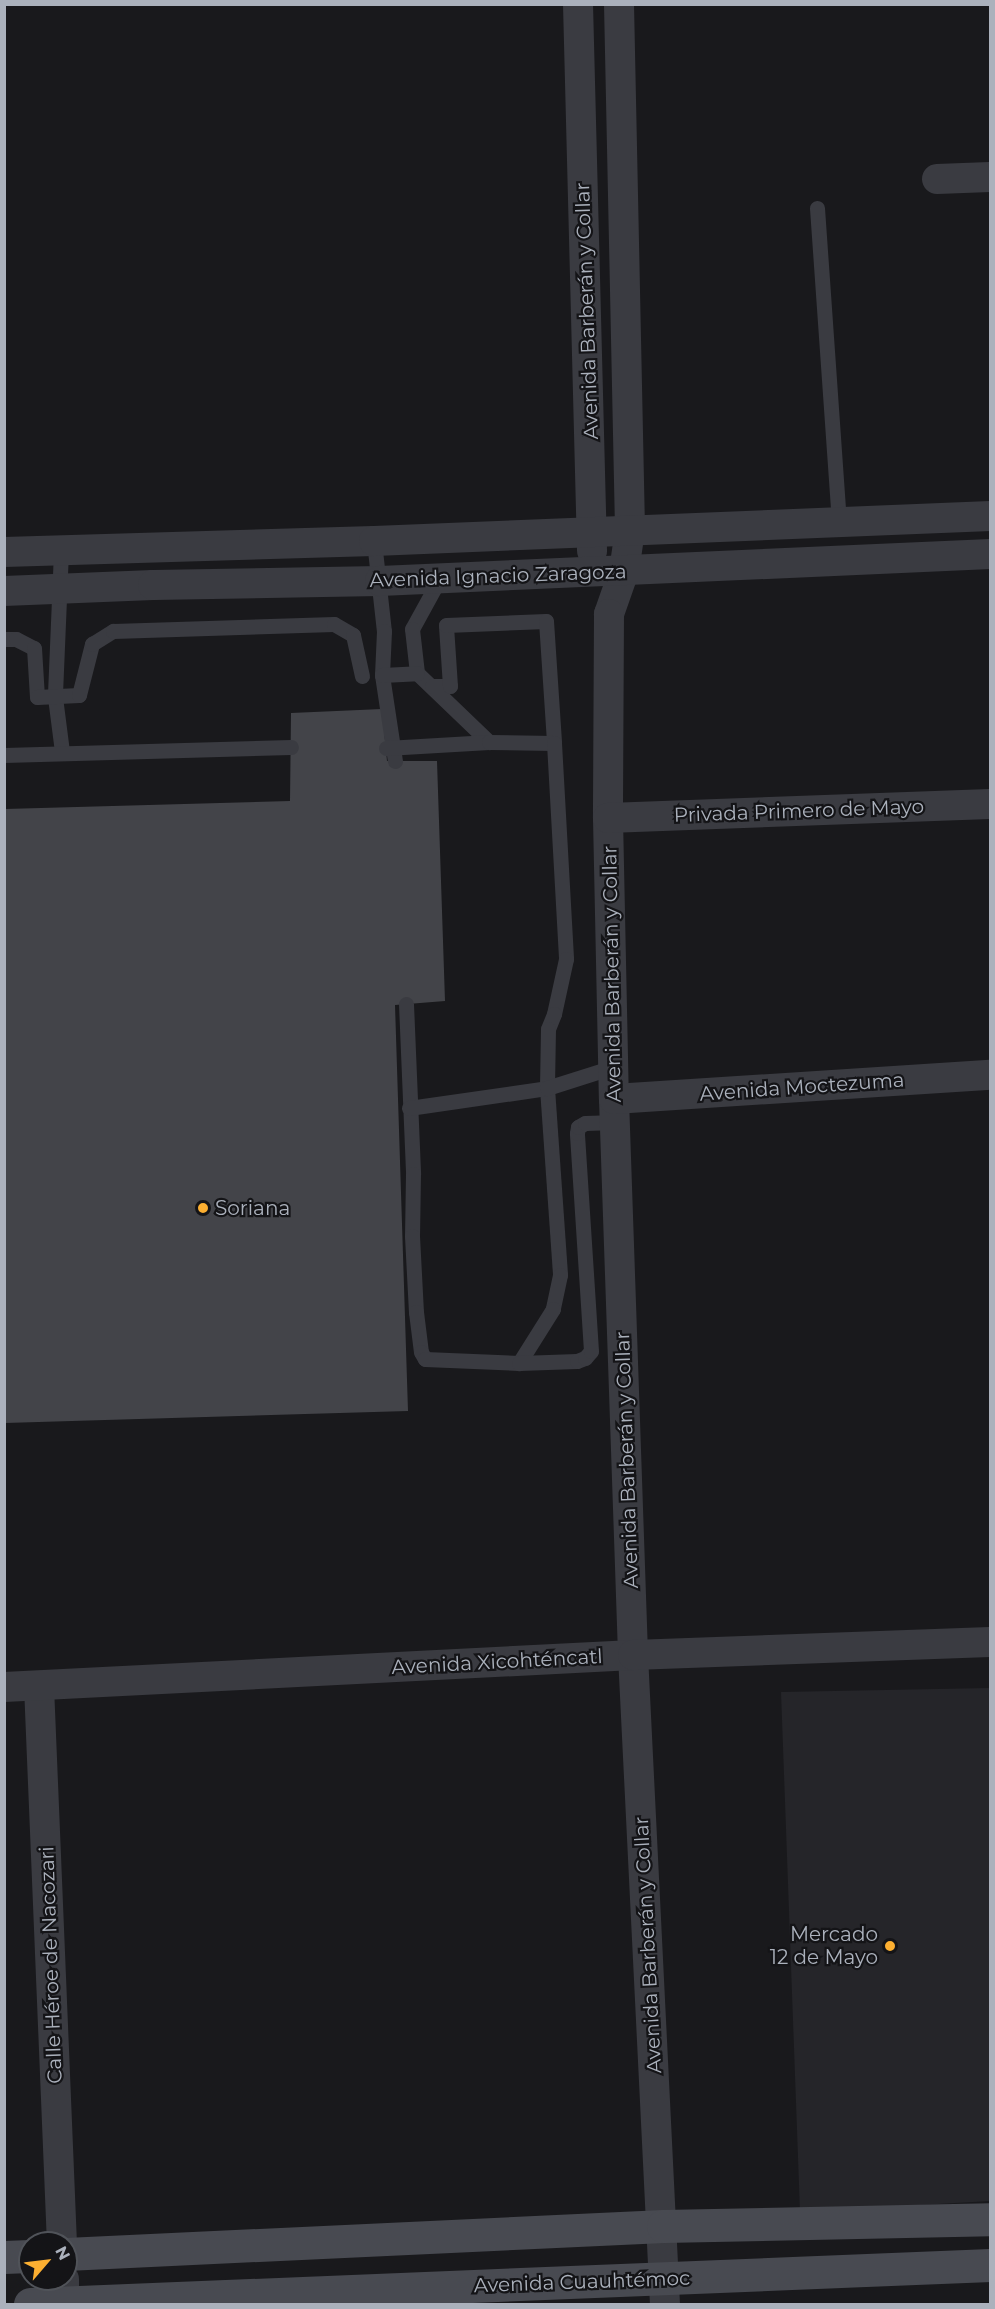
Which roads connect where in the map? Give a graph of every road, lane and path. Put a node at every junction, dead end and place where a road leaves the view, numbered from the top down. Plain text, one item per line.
1 (578, 4) edge
2 (619, 4) edge
3 (990, 177) edge
4 (937, 179) dead end
5 (817, 208) dead end
6 (623, 241) junction
7 (585, 243) junction
8 (990, 516) edge
9 (885, 520) junction
10 (839, 522) junction
11 (630, 530) junction
12 (593, 532) junction
13 (374, 541) junction
14 (61, 551) junction
15 (4, 552) edge
16 (990, 554) edge
17 (888, 558) junction
18 (591, 571) junction
19 (624, 571) junction
20 (440, 578) junction
21 (380, 581) junction
22 (57, 589) junction
23 (4, 591) edge
24 (609, 614) junction
25 (4, 639) edge
26 (417, 673) junction
27 (382, 675) junction
28 (362, 676) dead end
29 (432, 686) junction
30 (55, 697) junction
31 (489, 742) junction
32 (554, 743) junction
33 (291, 747) dead end
34 (62, 752) junction
35 (4, 755) edge
36 (990, 804) edge
37 (608, 818) junction
38 (406, 1004) dead end
39 (613, 1067) junction
40 (990, 1075) edge
41 (547, 1088) junction
42 (409, 1108) junction
43 (615, 1110) junction
44 (519, 1363) junction
45 (990, 1642) edge
46 (633, 1655) junction
47 (39, 1686) junction
48 (4, 1687) edge
49 (990, 2218) edge
50 (663, 2226) junction
51 (62, 2231) edge
52 (78, 2253) edge
53 (990, 2265) edge
54 (665, 2292) edge
55 (64, 2295) edge
56 (285, 2299) edge
57 (30, 2304) edge

1 - 7 street, Avenida Barberán y Collar
2 - 6 street, Avenida Barberán y Collar
3 - 4 street
5 - 10 lane
6 - 7 street
6 - 11 street, Avenida Barberán y Collar
7 - 12 street, Avenida Barberán y Collar
8 - 9 street, Avenida Ignacio Zaragoza
9 - 10 street, Avenida Ignacio Zaragoza
9 - 17 street
10 - 11 street, Avenida Ignacio Zaragoza
11 - 12 street, Avenida Ignacio Zaragoza
11 - 19 street, Avenida Barberán y Collar
12 - 13 street, Avenida Ignacio Zaragoza
12 - 18 street, Avenida Barberán y Collar
13 - 14 street, Avenida Ignacio Zaragoza
13 - 21 lane
14 - 15 street, Avenida Ignacio Zaragoza
14 - 22 lane
16 - 17 street, Avenida Ignacio Zaragoza
17 - 19 street, Avenida Ignacio Zaragoza
18 - 19 street, Avenida Ignacio Zaragoza
18 - 20 street, Avenida Ignacio Zaragoza
18 - 24 street, Avenida Barberán y Collar
19 - 24 street, Avenida Barberán y Collar
20 - 21 street, Avenida Ignacio Zaragoza
20 - 26 lane
21 - 22 street, Avenida Ignacio Zaragoza
21 - 27 lane
22 - 23 street, Avenida Ignacio Zaragoza
22 - 30 lane
24 - 37 street, Avenida Barberán y Collar
25 - 30 lane
26 - 27 lane
26 - 29 lane
27 - 31 lane
28 - 30 lane
29 - 31 lane
29 - 32 lane
30 - 34 lane
31 - 32 lane
32 - 41 lane
33 - 34 lane
34 - 35 lane
36 - 37 street, Privada Primero de Mayo
37 - 39 street, Avenida Barberán y Collar
38 - 42 lane
39 - 41 lane
39 - 43 street, Avenida Barberán y Collar
40 - 43 street, Avenida Moctezuma
41 - 42 lane
41 - 44 lane
42 - 44 lane
43 - 44 lane
43 - 46 street, Avenida Barberán y Collar
45 - 46 street, Avenida Xicohténcatl
46 - 47 street, Avenida Xicohténcatl
46 - 50 street, Avenida Barberán y Collar
47 - 48 street, Avenida Xicohténcatl
47 - 51 street, Calle Héroe de Nacozari
49 - 50 main road
50 - 52 main road
50 - 54 street, Avenida Barberán y Collar
53 - 54 main road, Avenida Cuauhtémoc
54 - 56 main road, Avenida Cuauhtémoc
55 - 56 main road, Avenida Cuauhtémoc
55 - 57 main road, Avenida Cuauhtémoc

